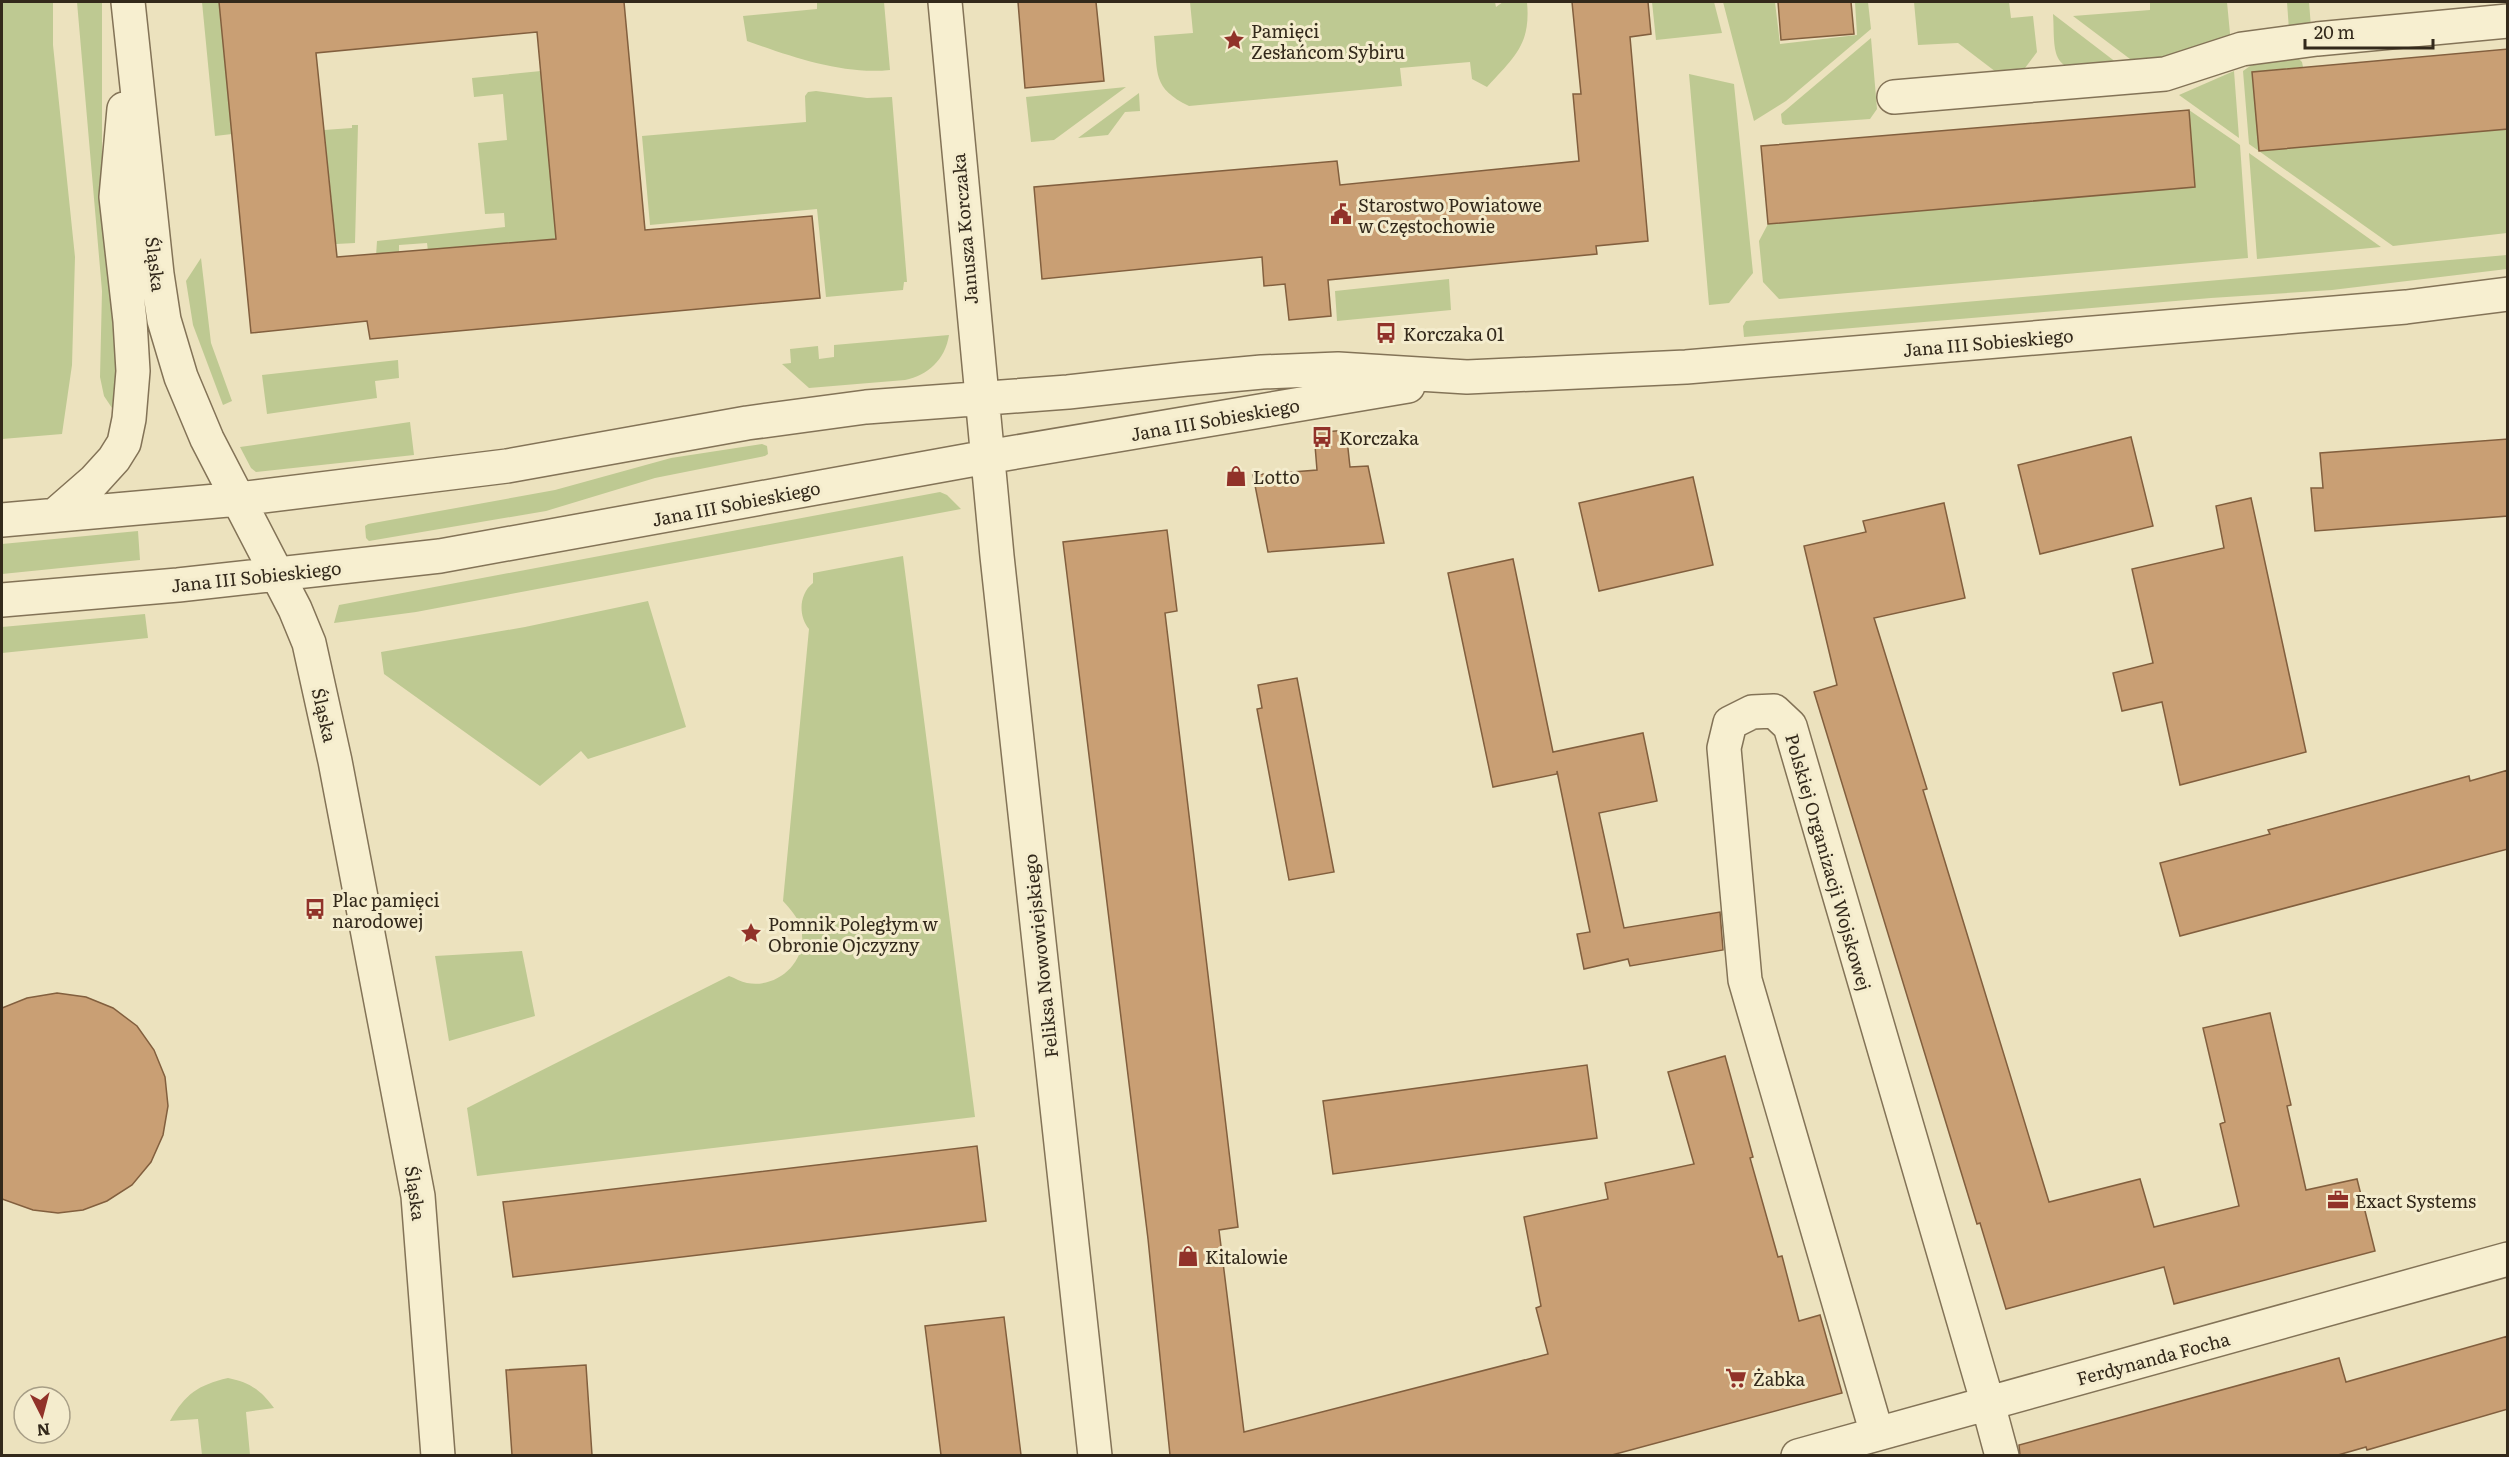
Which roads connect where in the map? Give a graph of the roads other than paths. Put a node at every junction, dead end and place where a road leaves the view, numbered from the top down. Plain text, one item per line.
1 (128, 2) edge
2 (945, 2) edge
3 (2508, 21) edge
4 (131, 39) junction
5 (1894, 97) dead end
6 (2508, 294) edge
7 (1467, 377) junction
8 (981, 400) junction
9 (987, 457) junction
10 (239, 499) junction
11 (54, 515) junction
12 (2, 520) edge
13 (276, 574) junction
14 (2, 600) edge
15 (2508, 1259) edge
16 (1988, 1404) junction
17 (1877, 1434) junction
18 (438, 1455) edge
19 (1095, 1455) edge
20 (1798, 1455) edge
21 (2002, 1455) edge

1 - 4 street, Śląska
2 - 8 street, Janusza Korczaka
3 - 5 street
4 - 10 street, Śląska
4 - 11 street
6 - 7 street, Jana III Sobieskiego
7 - 8 street, Jana III Sobieskiego
7 - 9 street, Jana III Sobieskiego
8 - 9 street, Janusza Korczaka
8 - 10 street, Jana III Sobieskiego
9 - 13 street, Jana III Sobieskiego
9 - 19 street, Feliksa Nowowiejskiego
10 - 11 street, Jana III Sobieskiego
10 - 13 street, Śląska
11 - 12 street, Jana III Sobieskiego
13 - 14 street, Jana III Sobieskiego
13 - 18 street, Śląska
15 - 16 street, Ferdynanda Focha
16 - 17 street, Ferdynanda Focha
16 - 17 street, Polskiej Organizacji Wojskowej
16 - 21 street, Polskiej Organizacji Wojskowej
17 - 20 street, Ferdynanda Focha

